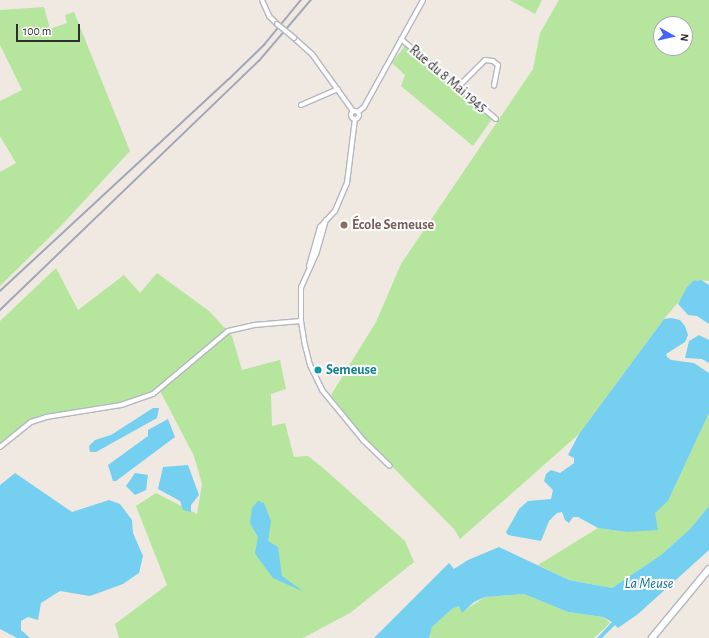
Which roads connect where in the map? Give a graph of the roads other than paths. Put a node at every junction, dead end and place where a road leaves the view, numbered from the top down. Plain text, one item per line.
1 (262, 0) edge
2 (423, 0) edge
3 (400, 39) junction
4 (494, 86) dead end
5 (458, 87) junction
6 (338, 89) junction
7 (301, 105) dead end
8 (353, 112) junction
9 (358, 112) junction
10 (355, 119) junction
11 (496, 119) dead end
12 (301, 321) junction
13 (0, 447) edge
14 (390, 466) dead end
15 (709, 569) edge
16 (652, 638) edge

1 - 6 street, bridge
2 - 3 street
3 - 5 street, Rue du 8 Mai 1945
3 - 9 street
4 - 5 street
5 - 11 street, Rue du 8 Mai 1945
6 - 7 street
6 - 8 street
8 - 9 street
8 - 10 street
9 - 10 street
10 - 12 street
12 - 13 street
12 - 14 street
15 - 16 main road

